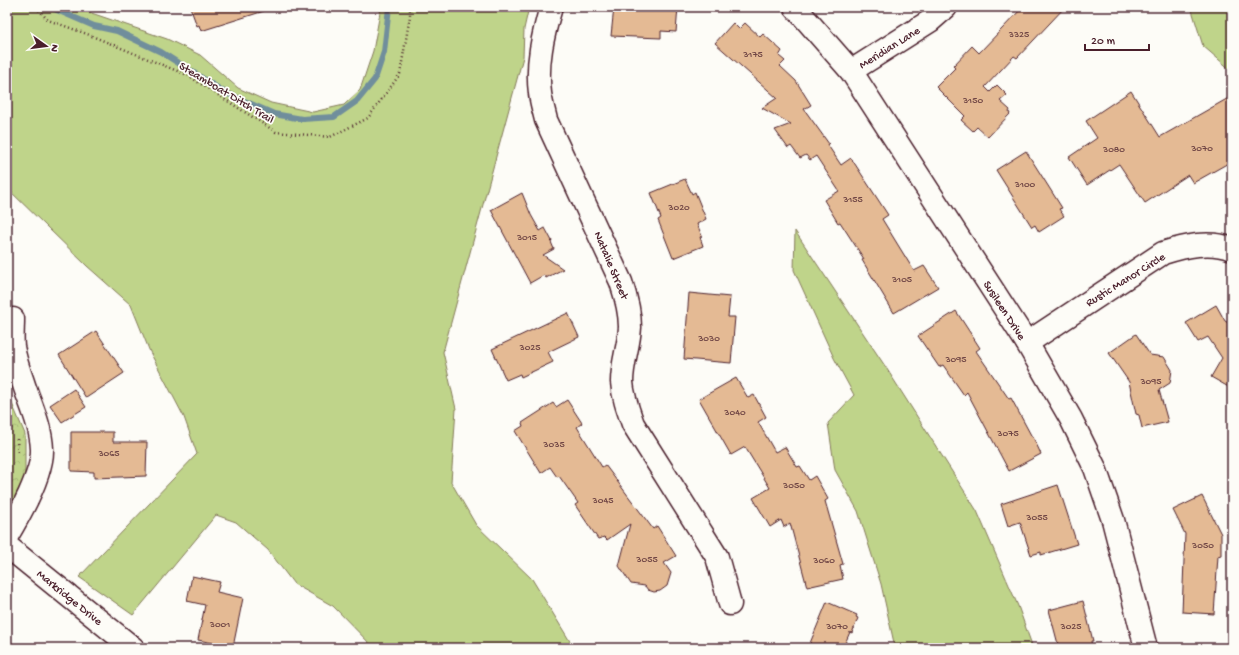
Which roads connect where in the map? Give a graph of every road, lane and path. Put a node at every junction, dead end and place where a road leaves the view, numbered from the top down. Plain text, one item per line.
1 (36, 7) edge
2 (410, 7) edge
3 (551, 7) edge
4 (796, 7) edge
5 (946, 7) edge
6 (851, 71) junction
7 (1232, 249) edge
8 (13, 319) dead end
9 (1026, 343) junction
10 (17, 438) dead end
11 (18, 454) dead end
12 (7, 536) edge
13 (7, 546) edge
14 (730, 604) dead end
15 (133, 648) edge
16 (1146, 648) edge

1 - 2 path, Steamboat Ditch Trail
3 - 14 street, Natalie Street
4 - 6 street, Susileen Drive
5 - 6 street, Meridian Lane
6 - 9 street, Susileen Drive
7 - 9 street, Rustic Manor Circle
8 - 12 street
9 - 16 street, Susileen Drive
10 - 11 path
13 - 15 street, Markridge Drive

